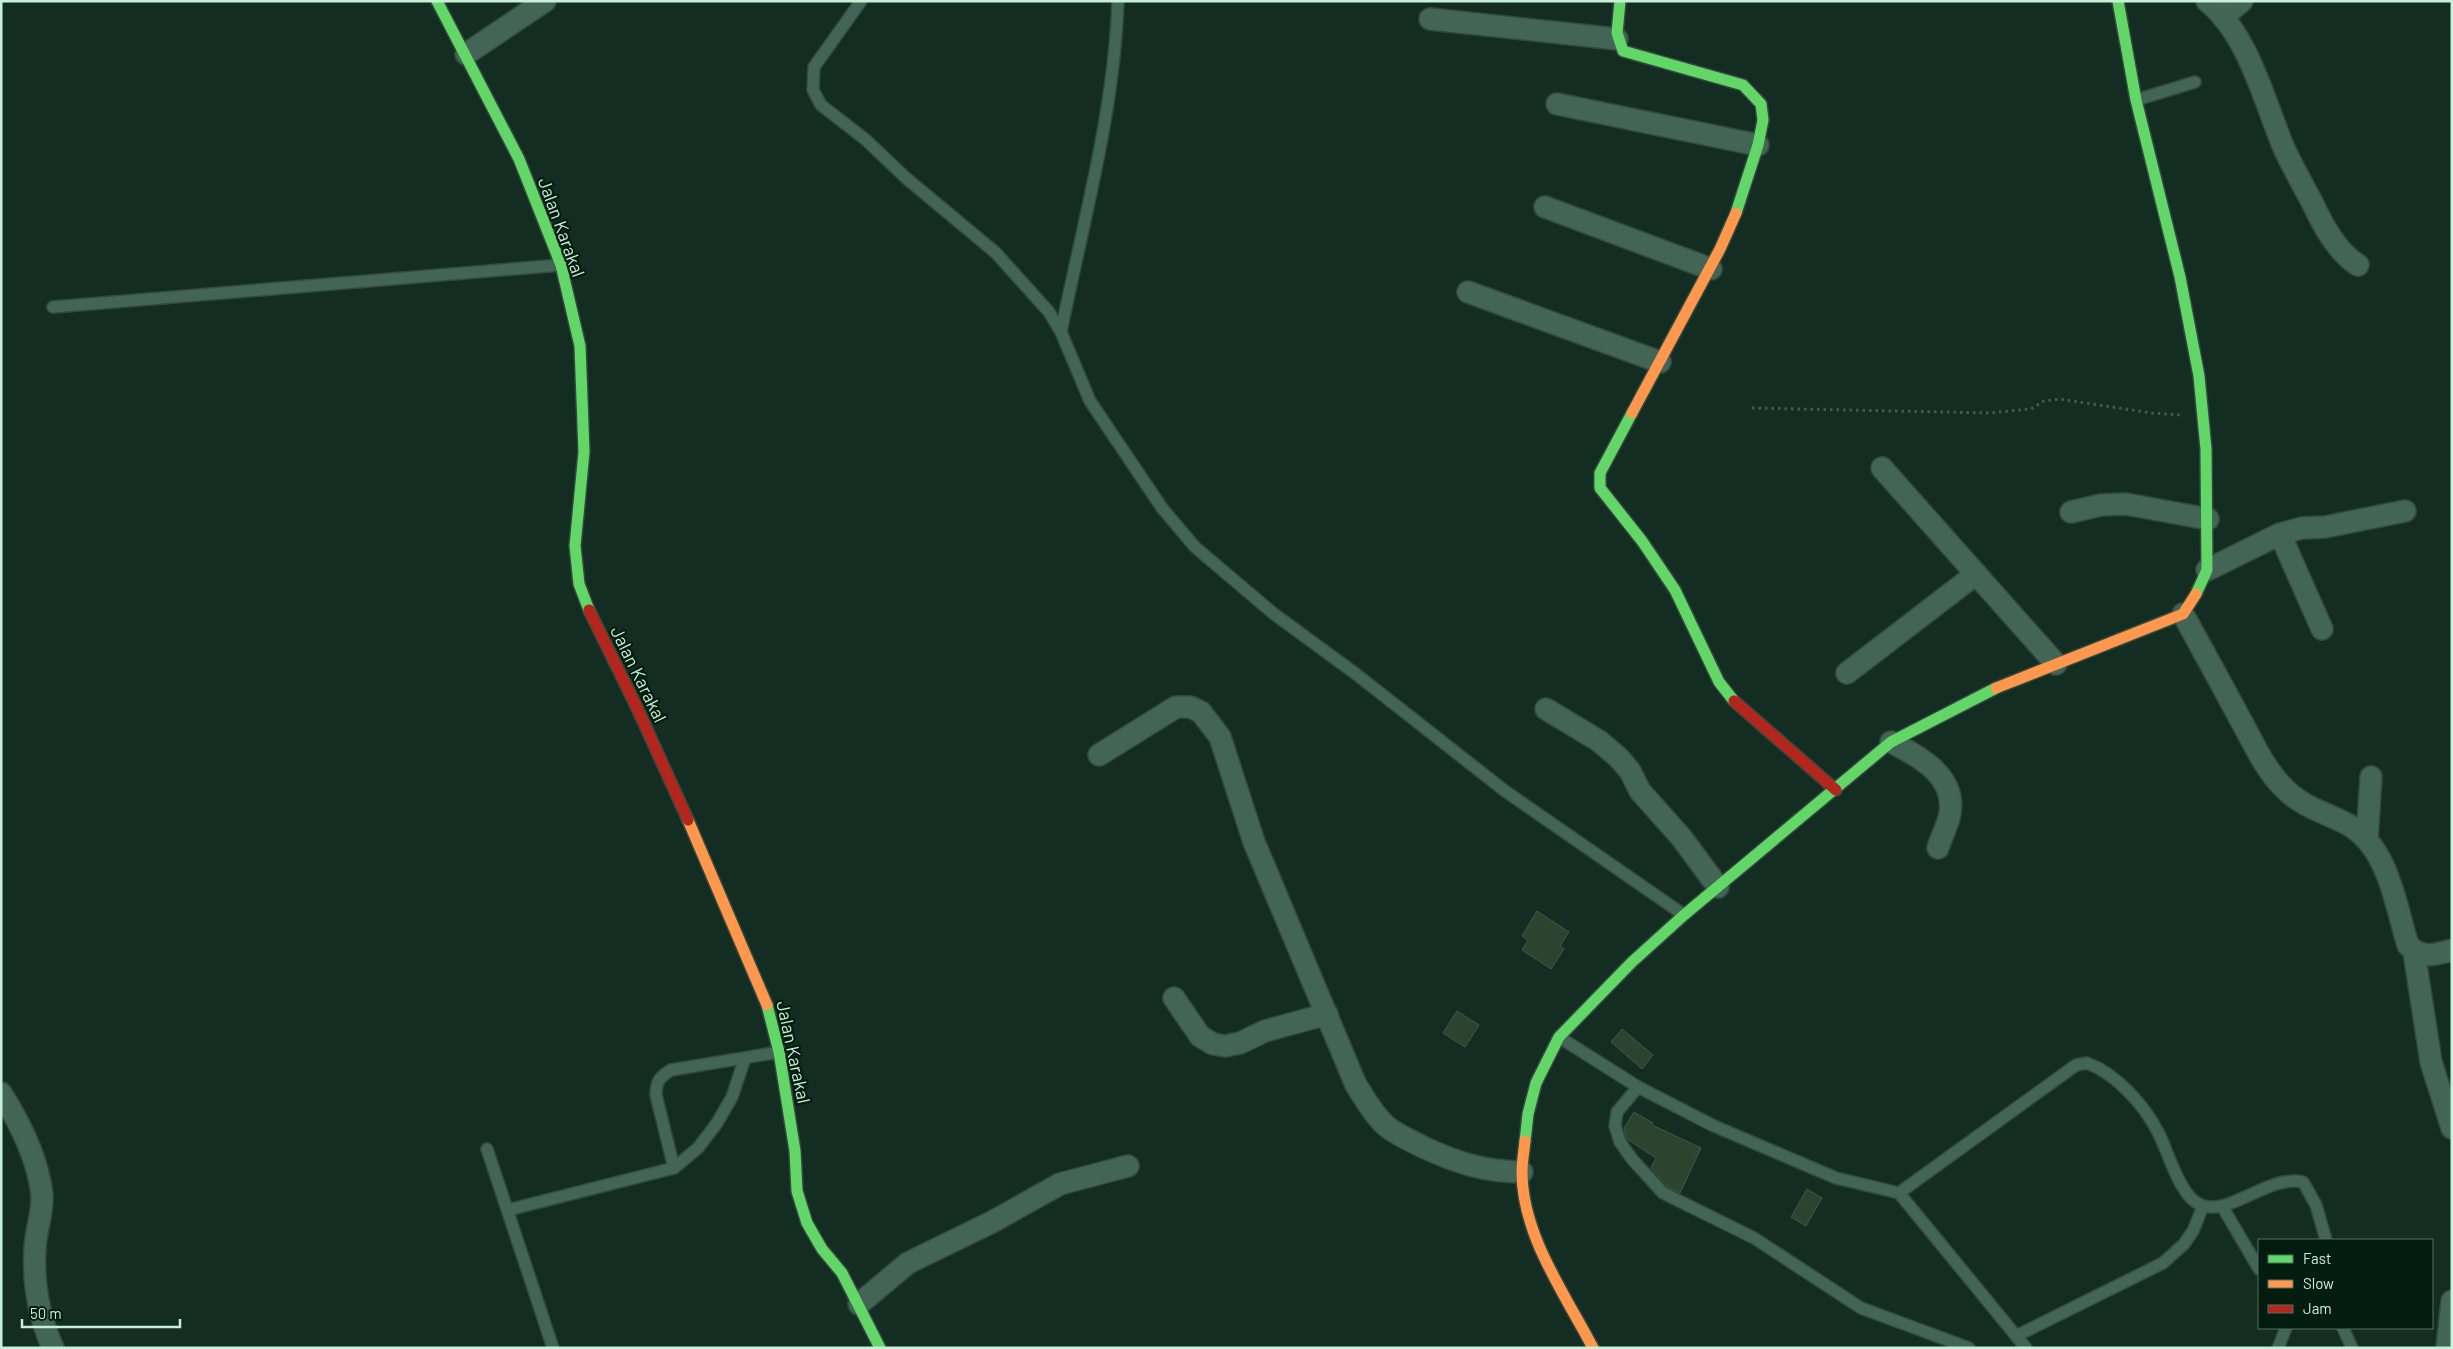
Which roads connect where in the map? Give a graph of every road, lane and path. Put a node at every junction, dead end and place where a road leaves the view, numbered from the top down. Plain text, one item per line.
1 (437, 1) edge
2 (545, 1) edge
3 (861, 1) edge
4 (1118, 1) edge
5 (1620, 1) edge
6 (2118, 1) edge
7 (2207, 1) edge
8 (2242, 1) edge
9 (2223, 17) junction
10 (1430, 20) dead end
11 (1617, 39) junction
12 (466, 54) junction
13 (2195, 82) dead end
14 (2136, 100) junction
15 (1557, 104) dead end
16 (1758, 146) junction
17 (1545, 207) dead end
18 (561, 264) junction
19 (2358, 265) dead end
20 (1710, 269) junction
21 (1468, 292) dead end
22 (53, 307) dead end
23 (1062, 332) junction
24 (1660, 362) junction
25 (1752, 408) dead end
26 (2203, 416) junction
27 (1882, 468) dead end
28 (2405, 511) dead end
29 (2071, 512) dead end
30 (2208, 519) junction
31 (2280, 534) junction
32 (2207, 570) junction
33 (1976, 574) junction
34 (2183, 614) junction
35 (2322, 629) dead end
36 (2056, 664) junction
37 (1847, 674) dead end
38 (1546, 709) dead end
39 (1891, 742) junction
40 (1099, 756) dead end
41 (2371, 777) dead end
42 (1836, 790) junction
43 (2367, 839) junction
44 (1938, 848) dead end
45 (1718, 887) junction
46 (1684, 915) junction
47 (2452, 950) edge
48 (2414, 952) junction
49 (1174, 998) dead end
50 (1327, 1014) junction
51 (1559, 1037) junction
52 (779, 1052) junction
53 (745, 1058) junction
54 (1638, 1087) junction
55 (1, 1093) edge
56 (2452, 1128) edge
57 (487, 1149) dead end
58 (1128, 1166) dead end
59 (674, 1168) junction
60 (1522, 1172) junction
61 (1899, 1193) junction
62 (2203, 1206) junction
63 (2222, 1206) junction
64 (508, 1210) junction
65 (2326, 1239) edge
66 (2258, 1267) edge
67 (2452, 1301) edge
68 (859, 1304) junction
69 (2286, 1329) edge
70 (2343, 1329) edge
71 (2016, 1336) junction
72 (53, 1348) edge
73 (553, 1348) edge
74 (880, 1348) edge
75 (1594, 1348) edge
76 (1969, 1348) edge
77 (2026, 1348) edge
78 (2278, 1348) edge
79 (2352, 1348) edge
80 (2447, 1348) edge

1 - 12 street, Jalan Karakal
2 - 12 street
3 - 23 lane
4 - 23 lane
5 - 11 street
6 - 14 street
7 - 9 street
8 - 9 street
9 - 19 street
10 - 11 street
11 - 16 street
12 - 18 street, Jalan Karakal
13 - 14 lane
14 - 26 street
15 - 16 street
16 - 20 street
17 - 20 street
18 - 22 lane
18 - 52 street, Jalan Karakal
20 - 24 street
21 - 24 street
23 - 46 lane
24 - 42 street
25 - 26 path
26 - 30 street
27 - 33 street
28 - 31 street
29 - 30 street
30 - 32 street
31 - 32 street
31 - 35 street
32 - 34 street
33 - 36 street
33 - 37 street
34 - 36 street
34 - 43 street
36 - 39 street
38 - 45 street
39 - 42 street
39 - 44 street
40 - 50 street
41 - 43 street
42 - 45 street
43 - 48 street
45 - 46 street
46 - 51 street
47 - 48 street
48 - 56 street
49 - 50 street
50 - 60 street
51 - 54 lane
51 - 60 street
52 - 53 lane
52 - 68 street, Jalan Karakal
53 - 59 lane
53 - 59 lane
54 - 61 lane
54 - 76 lane
55 - 72 street
57 - 64 lane
58 - 68 street
59 - 64 lane
60 - 75 street
61 - 62 lane
61 - 71 lane
62 - 63 lane
62 - 71 lane
63 - 65 lane
63 - 66 lane
64 - 73 lane
67 - 80 street
68 - 74 street, Jalan Karakal
69 - 78 lane
70 - 79 lane
71 - 77 lane

